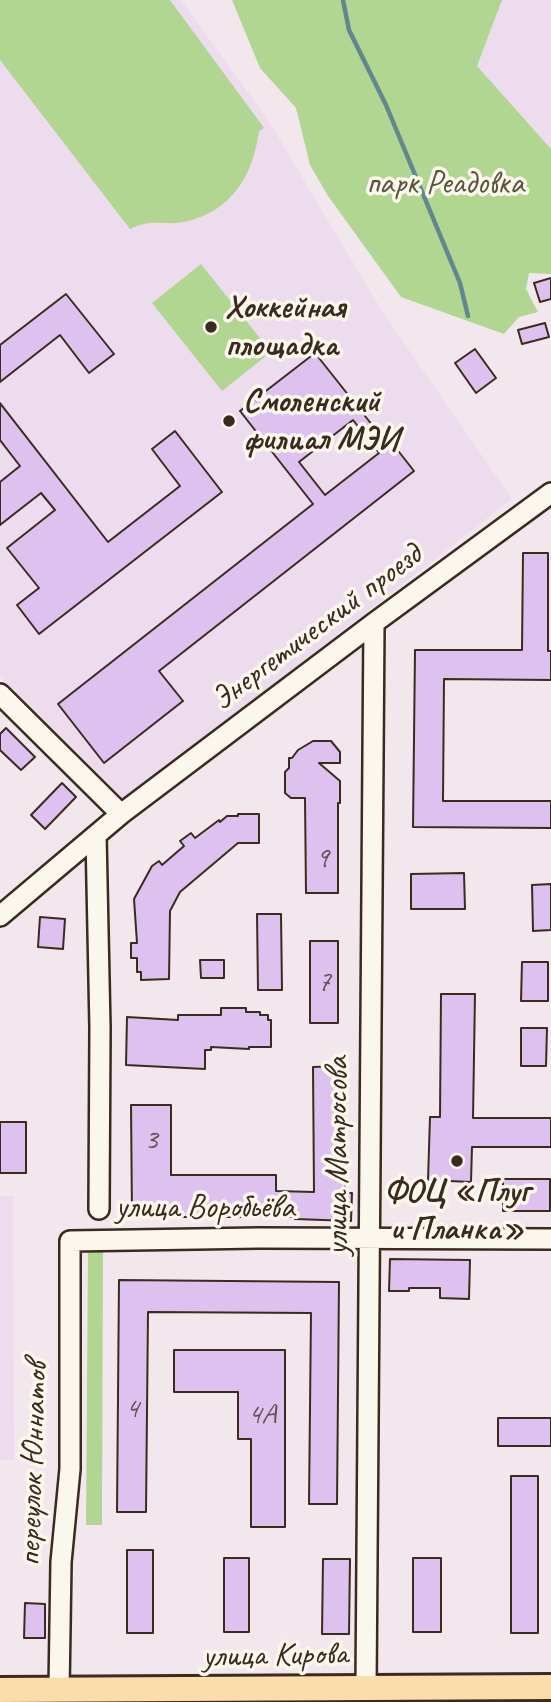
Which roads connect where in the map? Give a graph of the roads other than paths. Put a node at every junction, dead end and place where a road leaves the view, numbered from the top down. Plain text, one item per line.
1 (551, 493) edge
2 (374, 623) junction
3 (0, 694) edge
4 (121, 814) junction
5 (96, 835) junction
6 (0, 916) edge
7 (99, 1209) dead end
8 (369, 1239) junction
9 (551, 1239) edge
10 (70, 1241) joint
11 (551, 1687) edge
12 (366, 1688) junction
13 (0, 1690) edge
14 (59, 1690) junction

1 - 2 street, Энергетический проезд
2 - 4 street, Энергетический проезд
2 - 8 street, улица Матросова
3 - 4 street
4 - 5 street, Энергетический проезд
5 - 6 street, Энергетический проезд
5 - 7 street
8 - 9 street, улица Воробьёва
8 - 10 street, улица Воробьёва
8 - 12 street, улица Матросова
10 - 14 street, переулок Юннатов
11 - 12 main road, улица Кирова
12 - 14 main road, улица Кирова
13 - 14 main road, улица Кирова

